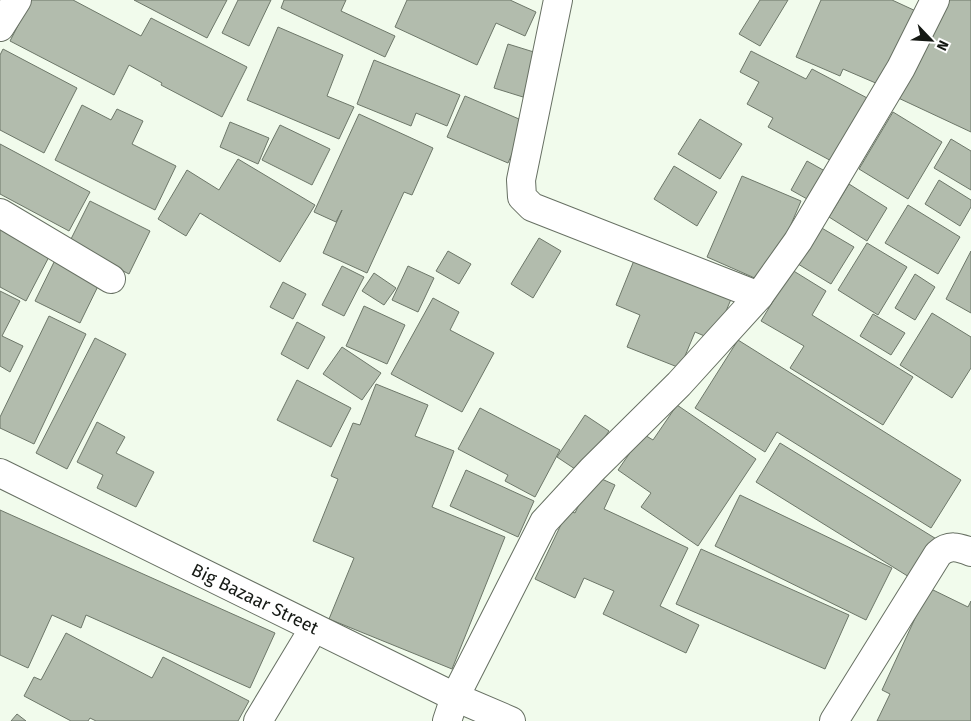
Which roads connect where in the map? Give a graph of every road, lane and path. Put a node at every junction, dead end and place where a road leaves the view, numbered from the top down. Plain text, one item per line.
1 (17, 0) edge
2 (558, 0) edge
3 (936, 0) edge
4 (0, 27) edge
5 (0, 213) edge
6 (110, 279) dead end
7 (759, 296) junction
8 (0, 473) edge
9 (971, 552) edge
10 (314, 628) junction
11 (451, 709) edge
12 (258, 721) edge
13 (511, 721) edge
14 (834, 721) edge

1 - 4 street
2 - 7 street
3 - 7 street
5 - 6 street
7 - 11 street
8 - 10 street, Big Bazaar Street
9 - 14 street
10 - 11 street, Big Bazaar Street
10 - 12 street
11 - 13 street, Big Bazaar Street

